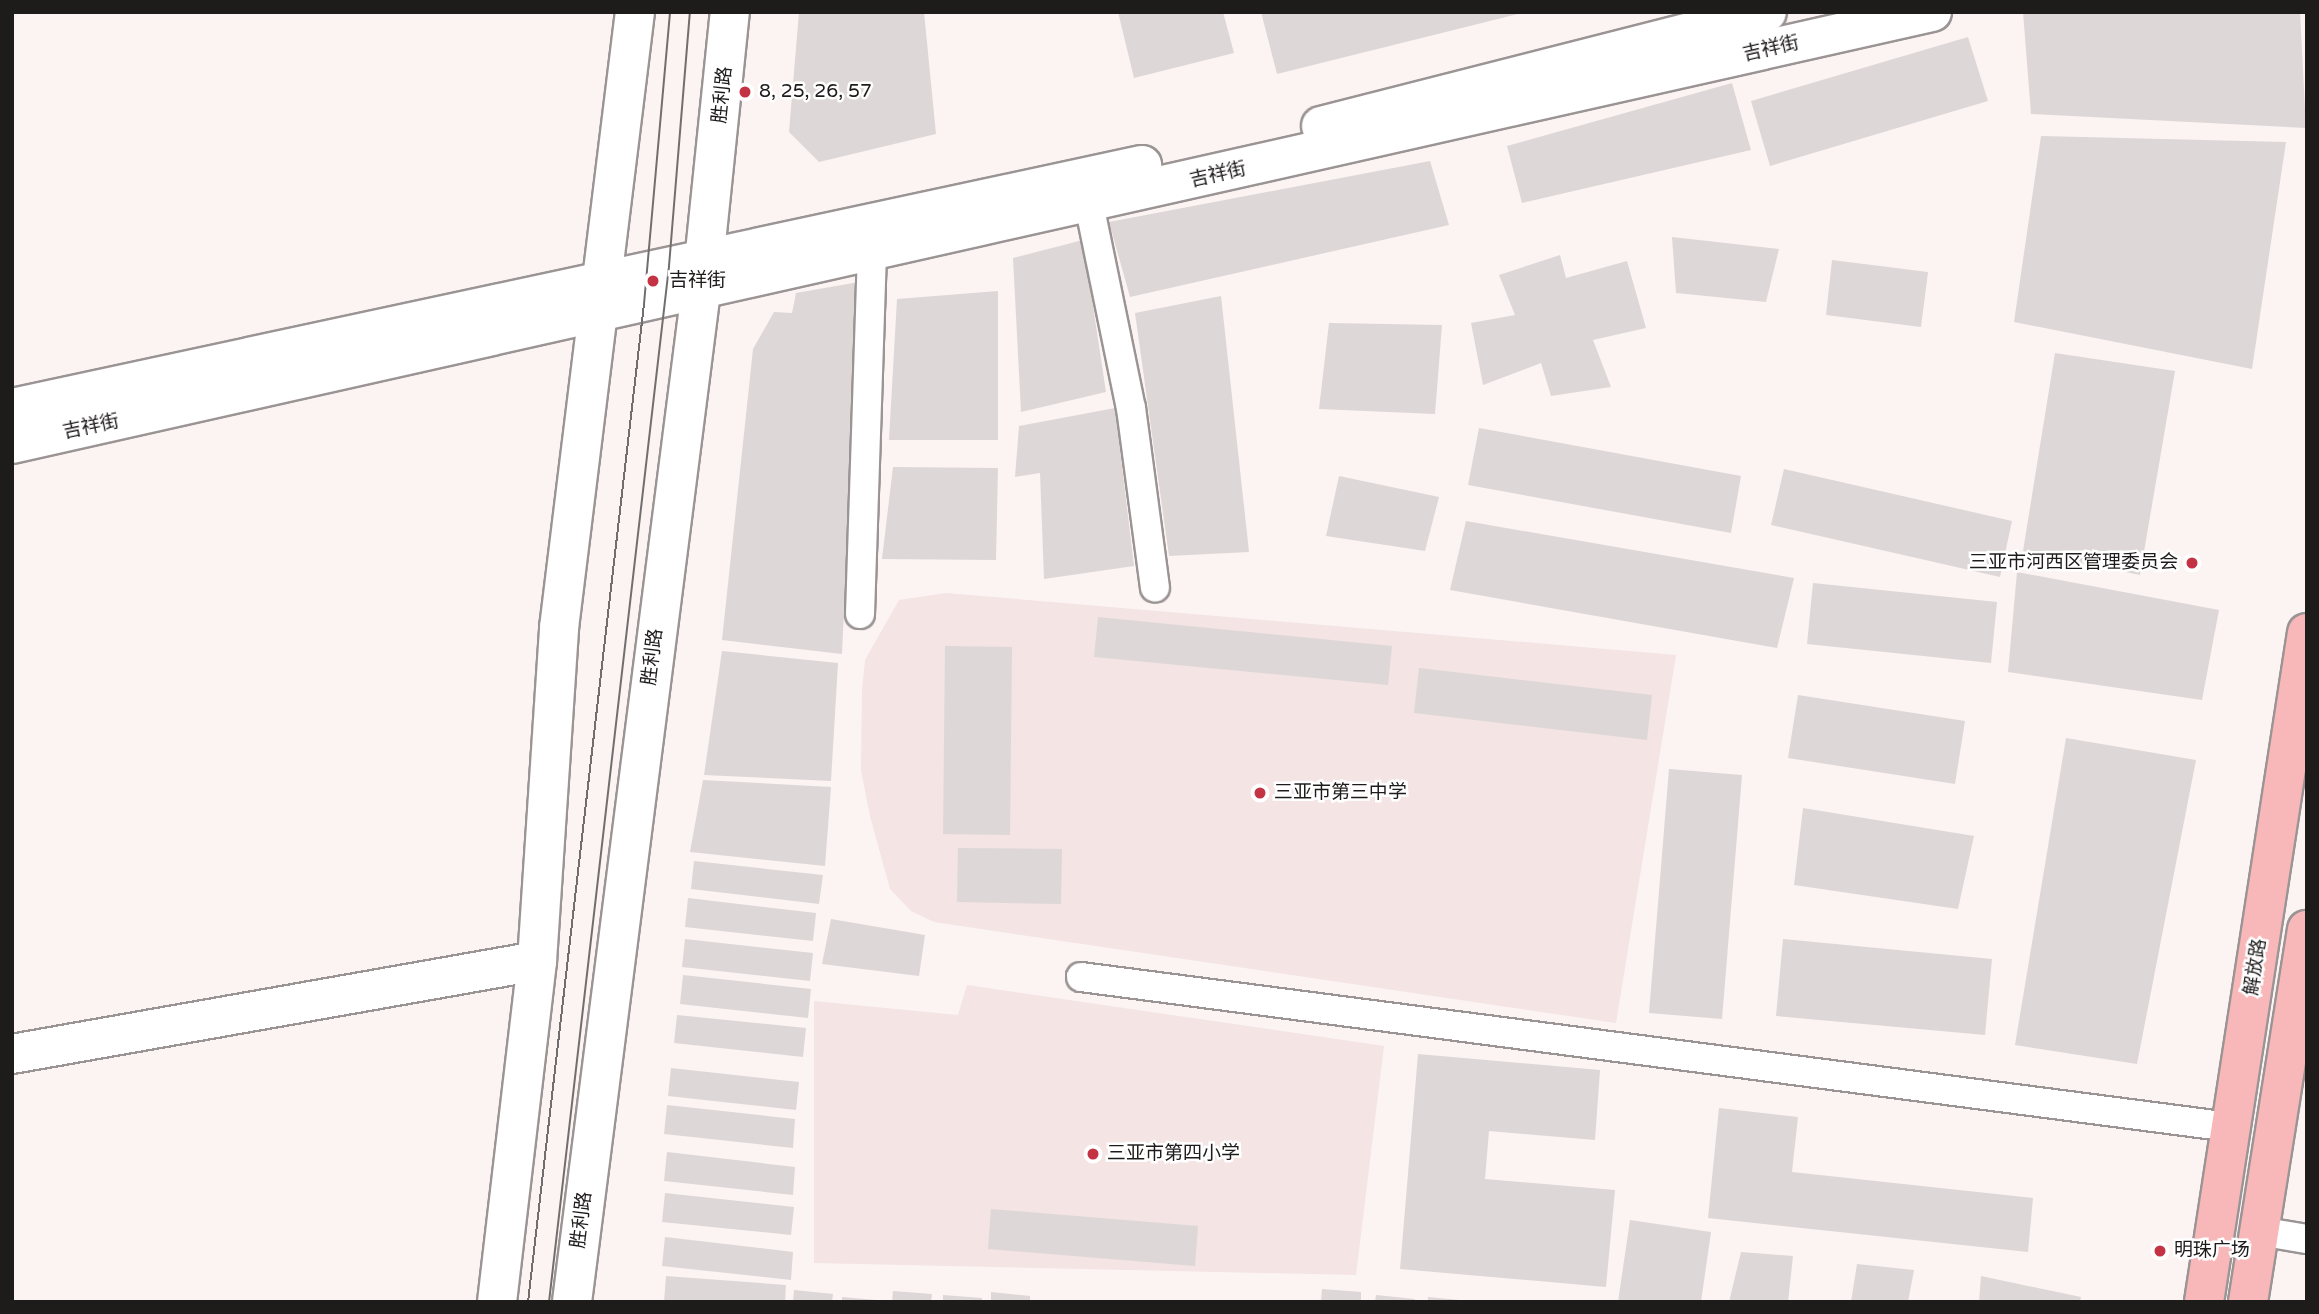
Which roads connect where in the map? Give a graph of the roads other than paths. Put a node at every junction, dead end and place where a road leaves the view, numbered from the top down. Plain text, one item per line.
1 (635, 12) edge
2 (730, 12) edge
3 (1767, 12) edge
4 (1931, 12) edge
5 (1088, 204) junction
6 (872, 252) junction
7 (703, 275) junction
8 (601, 298) junction
9 (12, 408) edge
10 (12, 444) edge
11 (1155, 587) dead end
12 (860, 614) dead end
13 (2307, 633) edge
14 (2307, 930) edge
15 (537, 961) junction
16 (1080, 977) dead end
17 (12, 1054) edge
18 (2230, 1127) junction
19 (2259, 1231) junction
20 (2307, 1239) edge
21 (497, 1302) edge
22 (572, 1302) edge
23 (2204, 1302) edge
24 (2248, 1302) edge

1 - 8 main road
2 - 7 main road, 胜利路
3 - 7 main road, 吉祥街
4 - 5 main road, 吉祥街
5 - 6 main road, 吉祥街
5 - 11 street
6 - 7 main road, 吉祥街
6 - 12 street
7 - 8 main road, 吉祥街
7 - 22 main road, 胜利路
8 - 9 main road, 吉祥街
8 - 10 main road, 吉祥街
8 - 15 main road
13 - 18 main road, 解放路
14 - 19 main road
15 - 17 main road
15 - 21 main road
16 - 18 street
18 - 23 main road, 解放路
19 - 20 street
19 - 24 main road

